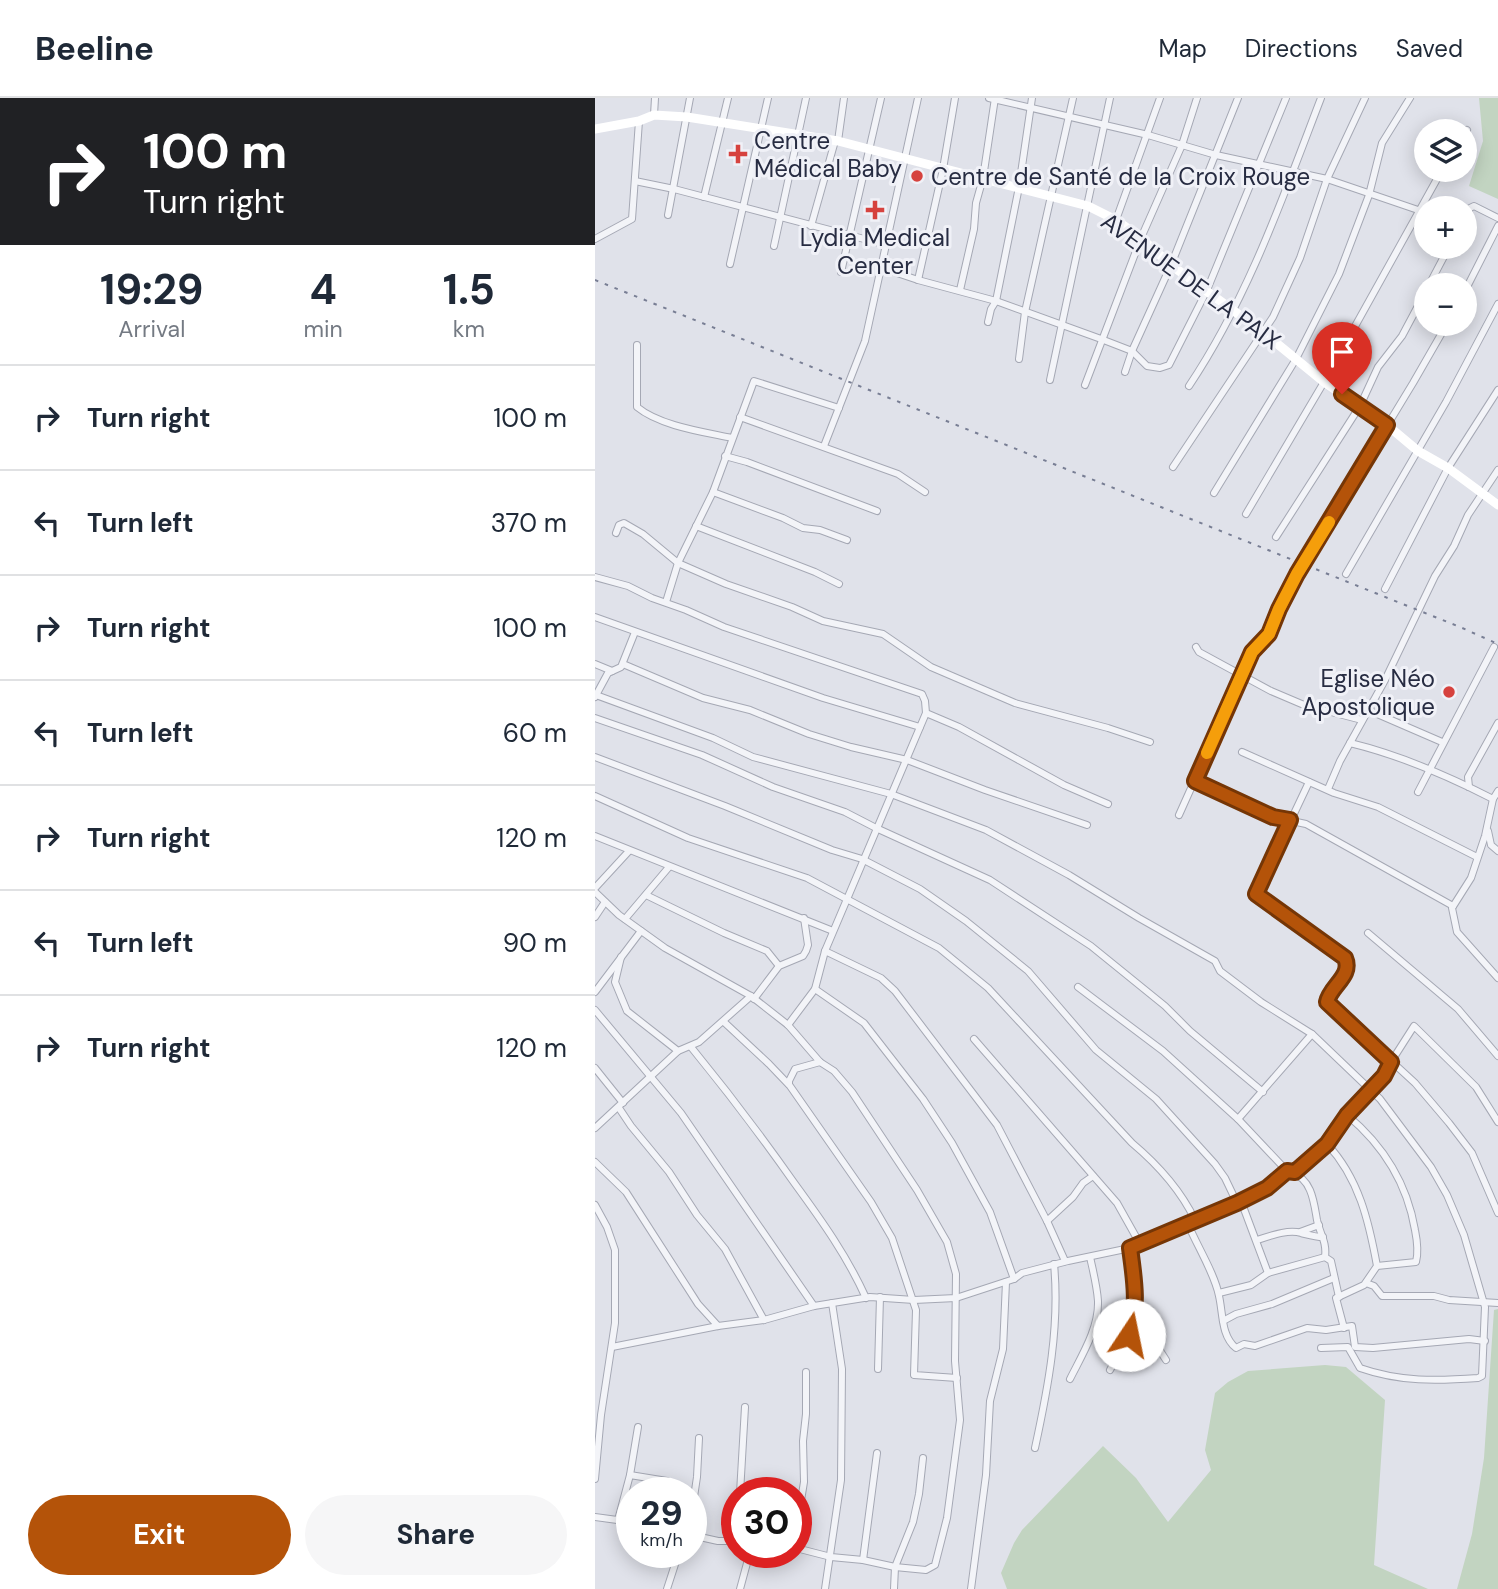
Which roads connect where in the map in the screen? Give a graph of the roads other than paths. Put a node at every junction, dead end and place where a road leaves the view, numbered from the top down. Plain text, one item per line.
1 (655, 98) edge
2 (690, 98) edge
3 (728, 98) edge
4 (768, 98) edge
5 (806, 98) edge
6 (844, 98) edge
7 (881, 98) edge
8 (918, 98) edge
9 (955, 98) edge
10 (1033, 98) edge
11 (1073, 98) edge
12 (1110, 98) edge
13 (1160, 98) edge
14 (1197, 98) edge
15 (1238, 98) edge
16 (1286, 98) edge
17 (1321, 98) edge
18 (1365, 98) edge
19 (1410, 98) edge
20 (993, 99) edge
21 (1031, 108) junction
22 (654, 115) junction
23 (687, 117) junction
24 (1070, 117) junction
25 (639, 121) junction
26 (722, 124) junction
27 (1104, 126) junction
28 (595, 129) edge
29 (760, 130) junction
30 (1148, 135) junction
31 (799, 136) junction
32 (837, 141) junction
33 (1182, 145) junction
34 (870, 150) junction
35 (1216, 155) junction
36 (904, 159) junction
37 (1259, 164) junction
38 (943, 169) junction
39 (1292, 173) junction
40 (983, 178) junction
41 (1327, 179) junction
42 (635, 181) junction
43 (1019, 187) junction
44 (674, 189) junction
45 (1051, 195) junction
46 (1369, 195) junction
47 (703, 197) junction
48 (1088, 206) junction
49 (741, 207) junction
50 (1477, 208) edge
51 (1414, 209) edge
52 (668, 215) dead end
53 (1414, 217) edge
54 (779, 218) junction
55 (1498, 218) edge
56 (1116, 220) junction
57 (811, 226) junction
58 (1498, 226) edge
59 (848, 235) junction
60 (595, 239) edge
61 (1141, 239) junction
62 (887, 245) junction
63 (774, 246) dead end
64 (730, 264) dead end
65 (1171, 265) junction
66 (882, 268) junction
67 (841, 272) dead end
68 (1474, 273) edge
69 (918, 280) junction
70 (960, 290) junction
71 (1207, 290) junction
72 (996, 301) junction
73 (1498, 304) edge
74 (1234, 311) junction
75 (1025, 312) junction
76 (1414, 314) edge
77 (988, 322) dead end
78 (1062, 326) junction
79 (1264, 333) junction
80 (1440, 336) edge
81 (1101, 339) junction
82 (637, 345) dead end
83 (1132, 351) junction
84 (1019, 359) dead end
85 (1296, 359) junction
86 (1125, 372) dead end
87 (1050, 380) dead end
88 (1324, 382) junction
89 (1085, 385) dead end
90 (1189, 386) dead end
91 (1498, 390) edge
92 (1360, 406) junction
93 (839, 408) junction
94 (740, 417) junction
95 (1387, 425) junction
96 (732, 438) junction
97 (824, 446) junction
98 (1417, 451) junction
99 (725, 456) junction
100 (1173, 467) dead end
101 (1448, 468) junction
102 (1498, 470) edge
103 (713, 492) junction
104 (925, 492) dead end
105 (1214, 493) dead end
106 (1482, 493) junction
107 (1498, 505) edge
108 (877, 511) dead end
109 (1245, 514) dead end
110 (697, 526) junction
111 (616, 533) dead end
112 (1276, 537) dead end
113 (847, 540) dead end
114 (678, 563) junction
115 (1346, 574) dead end
116 (595, 577) edge
117 (839, 584) dead end
118 (1385, 589) dead end
119 (666, 603) junction
120 (595, 617) edge
121 (635, 632) junction
122 (1493, 646) dead end
123 (1196, 647) dead end
124 (595, 664) edge
125 (623, 664) junction
126 (612, 671) junction
127 (1242, 675) junction
128 (595, 696) edge
129 (1368, 710) junction
130 (926, 713) junction
131 (596, 720) edge
132 (1362, 720) junction
133 (1498, 723) edge
134 (920, 727) junction
135 (1150, 742) dead end
136 (1443, 742) junction
137 (1350, 743) junction
138 (1242, 752) dead end
139 (595, 757) edge
140 (907, 760) junction
141 (1430, 770) junction
142 (1195, 781) junction
143 (1309, 782) junction
144 (1469, 787) junction
145 (1328, 789) junction
146 (1498, 790) edge
147 (1418, 792) dead end
148 (891, 794) junction
149 (595, 796) edge
150 (1493, 799) junction
151 (1108, 804) dead end
152 (1179, 815) dead end
153 (1290, 820) junction
154 (1087, 825) dead end
155 (876, 828) junction
156 (1487, 829) junction
157 (595, 836) edge
158 (629, 851) junction
159 (1498, 851) edge
160 (1477, 857) junction
161 (864, 860) junction
162 (669, 867) junction
163 (595, 890) edge
164 (646, 895) junction
165 (849, 898) junction
166 (605, 902) junction
167 (1453, 906) junction
168 (595, 917) edge
169 (804, 918) junction
170 (625, 919) junction
171 (641, 931) junction
172 (833, 931) junction
173 (1368, 933) dead end
174 (825, 951) junction
175 (621, 957) junction
176 (779, 966) junction
177 (1498, 978) edge
178 (1078, 987) dead end
179 (815, 989) junction
180 (595, 992) edge
181 (753, 998) junction
182 (595, 1010) edge
183 (724, 1022) junction
184 (788, 1025) junction
185 (1312, 1034) junction
186 (974, 1039) dead end
187 (691, 1047) junction
188 (678, 1051) junction
189 (1498, 1056) edge
190 (820, 1062) junction
191 (1391, 1062) junction
192 (595, 1068) edge
193 (652, 1076) junction
194 (790, 1086) junction
195 (1370, 1091) junction
196 (1263, 1092) junction
197 (621, 1105) junction
198 (1347, 1115) junction
199 (1238, 1119) junction
200 (1498, 1122) edge
201 (595, 1128) edge
202 (1327, 1144) junction
203 (595, 1162) edge
204 (1290, 1172) junction
205 (1093, 1176) junction
206 (1237, 1203) junction
207 (595, 1205) edge
208 (1498, 1213) edge
209 (1195, 1220) junction
210 (1047, 1221) junction
211 (1188, 1224) junction
212 (1319, 1225) junction
213 (1300, 1232) junction
214 (1323, 1237) junction
215 (1257, 1240) junction
216 (1140, 1244) junction
217 (1130, 1248) junction
218 (1090, 1257) junction
219 (1325, 1257) junction
220 (1065, 1261) junction
221 (1054, 1264) junction
222 (1377, 1266) junction
223 (1268, 1273) junction
224 (1334, 1278) junction
225 (1010, 1281) junction
226 (1366, 1283) junction
227 (1219, 1293) junction
228 (880, 1297) junction
229 (1339, 1297) junction
230 (866, 1298) junction
231 (956, 1298) junction
232 (914, 1300) junction
233 (832, 1303) junction
234 (1135, 1303) junction
235 (1484, 1303) junction
236 (1498, 1303) edge
237 (814, 1306) junction
238 (764, 1320) junction
239 (1223, 1321) junction
240 (718, 1326) junction
241 (1344, 1328) junction
242 (1485, 1341) junction
243 (612, 1347) junction
244 (1352, 1347) junction
245 (1321, 1348) dead end
246 (1166, 1360) dead end
247 (878, 1369) dead end
248 (1110, 1370) dead end
249 (806, 1372) dead end
250 (957, 1378) junction
251 (1070, 1379) dead end
252 (744, 1407) dead end
253 (638, 1427) dead end
254 (699, 1438) dead end
255 (1035, 1448) dead end
256 (877, 1454) dead end
257 (923, 1458) dead end
258 (630, 1475) joint
259 (642, 1477) edge
260 (697, 1477) edge
261 (741, 1477) edge
262 (804, 1477) edge
263 (595, 1479) edge
264 (595, 1517) edge
265 (616, 1520) edge
266 (812, 1552) edge
267 (831, 1557) junction
268 (863, 1560) junction
269 (895, 1567) junction
270 (674, 1568) edge
271 (746, 1568) edge
272 (667, 1589) edge
273 (740, 1589) edge
274 (825, 1589) edge
275 (894, 1589) edge
276 (971, 1589) edge

1 - 22 street
2 - 23 street
3 - 26 street
4 - 29 street
5 - 31 street
6 - 32 street
7 - 34 street
8 - 36 street
9 - 38 street
10 - 21 street
11 - 24 street
12 - 27 street
13 - 30 street
14 - 33 street
15 - 35 street
16 - 37 street
17 - 39 street
18 - 41 street
19 - 46 street
20 - 21 street
20 - 40 street
21 - 24 street
21 - 43 street
22 - 23 street, AVENUE DE LA PAIX
22 - 25 street, AVENUE DE LA PAIX
23 - 26 street, AVENUE DE LA PAIX
23 - 44 street
24 - 27 street
24 - 45 street
25 - 28 street, AVENUE DE LA PAIX
25 - 42 street
26 - 29 street, AVENUE DE LA PAIX
26 - 47 street
27 - 30 street
27 - 48 street
29 - 31 street, AVENUE DE LA PAIX
29 - 49 street
30 - 33 street
30 - 56 street
31 - 32 street, AVENUE DE LA PAIX
31 - 54 street
32 - 34 street, AVENUE DE LA PAIX
32 - 57 street
33 - 35 street
33 - 61 street
34 - 36 street, AVENUE DE LA PAIX
34 - 59 street
35 - 37 street
35 - 65 street
36 - 38 street, AVENUE DE LA PAIX
36 - 62 street
37 - 39 street
37 - 71 street
38 - 40 street, AVENUE DE LA PAIX
38 - 69 street
39 - 41 street
39 - 74 street
40 - 43 street, AVENUE DE LA PAIX
40 - 70 street
41 - 46 street
41 - 79 street
42 - 44 street
42 - 60 street
43 - 45 street, AVENUE DE LA PAIX
43 - 72 street
44 - 47 street
44 - 52 street
45 - 48 street, AVENUE DE LA PAIX
45 - 75 street
46 - 51 street
46 - 85 street
47 - 49 street
48 - 56 street, AVENUE DE LA PAIX
48 - 78 street
49 - 54 street
49 - 64 street
50 - 55 street
53 - 88 street
54 - 57 street
54 - 63 street
56 - 61 street, AVENUE DE LA PAIX
57 - 59 street
58 - 68 street
59 - 62 street
59 - 67 street
61 - 65 street, AVENUE DE LA PAIX
61 - 81 street
62 - 66 street
65 - 71 street, AVENUE DE LA PAIX
65 - 83 street
66 - 69 street
66 - 93 street
69 - 70 street
70 - 72 street
71 - 74 street, AVENUE DE LA PAIX
71 - 83 street
72 - 75 street
72 - 77 street
73 - 98 street
74 - 79 street, AVENUE DE LA PAIX
74 - 90 street
75 - 78 street
75 - 84 street
76 - 92 street
78 - 81 street
78 - 87 street
79 - 85 street, AVENUE DE LA PAIX
79 - 100 street
80 - 95 street
81 - 83 street
81 - 89 street
82 - 96 street
83 - 86 street
85 - 88 street, AVENUE DE LA PAIX
85 - 105 street
88 - 92 street, AVENUE DE LA PAIX
88 - 109 street
91 - 101 street
92 - 95 street, AVENUE DE LA PAIX
92 - 112 street
93 - 94 street
93 - 97 street
94 - 96 street
94 - 97 street
95 - 98 street, AVENUE DE LA PAIX
95 - 127 street
96 - 99 street
97 - 104 street
98 - 101 street, AVENUE DE LA PAIX
98 - 115 street
99 - 103 street
99 - 108 street
101 - 106 street, AVENUE DE LA PAIX
101 - 118 street
102 - 106 street
103 - 110 street
103 - 113 street
106 - 107 street, AVENUE DE LA PAIX
106 - 129 street
110 - 114 street
110 - 117 street
111 - 114 street
114 - 119 street
114 - 135 street
116 - 119 street
119 - 130 street
120 - 121 street
121 - 125 street
121 - 134 street
122 - 136 street
123 - 127 street
124 - 126 street
125 - 126 street
125 - 140 street
126 - 128 street
127 - 132 street
127 - 142 street
128 - 148 street
129 - 132 street
129 - 136 street
130 - 134 street
130 - 151 street
131 - 155 street
132 - 137 street
133 - 144 street
134 - 140 street
136 - 141 street
137 - 141 street
137 - 145 street
138 - 143 street
139 - 161 street
140 - 148 street
140 - 154 street
141 - 144 street
141 - 147 street
142 - 152 street
142 - 153 street
143 - 145 street
143 - 153 street
144 - 150 street
145 - 160 street
146 - 150 street
148 - 155 street
148 - 185 street
149 - 165 street
150 - 156 street
153 - 167 street
153 - 191 street
155 - 161 street
155 - 196 street
156 - 159 street
156 - 160 street
157 - 158 street
158 - 162 street
158 - 163 street
160 - 167 street
161 - 165 street
161 - 206 street
162 - 164 street
162 - 169 street
163 - 166 street
164 - 170 street
164 - 176 street
165 - 172 street
165 - 209 street
166 - 168 street
166 - 170 street
167 - 177 street
169 - 172 street
169 - 176 street
170 - 171 street
171 - 175 street
171 - 181 street
172 - 174 street
173 - 189 street
174 - 179 street
174 - 210 street
175 - 180 street
175 - 188 street
176 - 181 street
178 - 199 street
179 - 184 street
179 - 225 street
181 - 183 street
181 - 184 street
182 - 193 street
183 - 187 street
183 - 194 street
184 - 190 street
185 - 195 street
185 - 196 street
186 - 205 street
187 - 188 street
187 - 230 street
188 - 193 street
190 - 194 street
190 - 231 street
191 - 195 street
191 - 200 street
191 - 208 street
192 - 197 street
193 - 197 street
193 - 237 street
194 - 232 street
195 - 198 street
195 - 235 street
196 - 199 street
197 - 201 street
197 - 238 street
198 - 202 street
198 - 222 street
199 - 204 street
202 - 204 street
202 - 222 street
203 - 240 street
204 - 206 street
204 - 212 street
205 - 210 street
205 - 216 street
206 - 209 street
206 - 215 street
207 - 243 street
209 - 211 street
210 - 220 street
211 - 216 street
211 - 227 street
212 - 213 street
212 - 214 street
213 - 214 street
213 - 215 street
214 - 219 street
215 - 223 street
216 - 217 street
217 - 218 street
217 - 234 street
218 - 220 street
218 - 251 street
219 - 223 street
219 - 224 street
220 - 221 street
221 - 225 street
221 - 255 street
222 - 226 street
223 - 227 street
224 - 229 street
224 - 239 street
225 - 231 street
225 - 276 street
226 - 229 street
226 - 235 street
227 - 239 street
228 - 230 street
228 - 232 street
228 - 247 street
229 - 241 street
230 - 233 street
231 - 232 street
231 - 250 street
232 - 250 street
233 - 237 street
233 - 267 street
234 - 246 street
234 - 248 street
235 - 236 street
235 - 242 street
237 - 238 street
238 - 240 street
239 - 241 street
240 - 243 street
241 - 244 street
242 - 244 street
242 - 244 street
243 - 263 street
244 - 245 street
249 - 262 street
250 - 269 street
252 - 261 street
253 - 258 street
254 - 260 street
256 - 268 street
257 - 269 street
258 - 259 street
264 - 265 street
266 - 267 street
267 - 268 street
267 - 274 street
268 - 269 street
269 - 275 street
270 - 272 street
271 - 273 street

